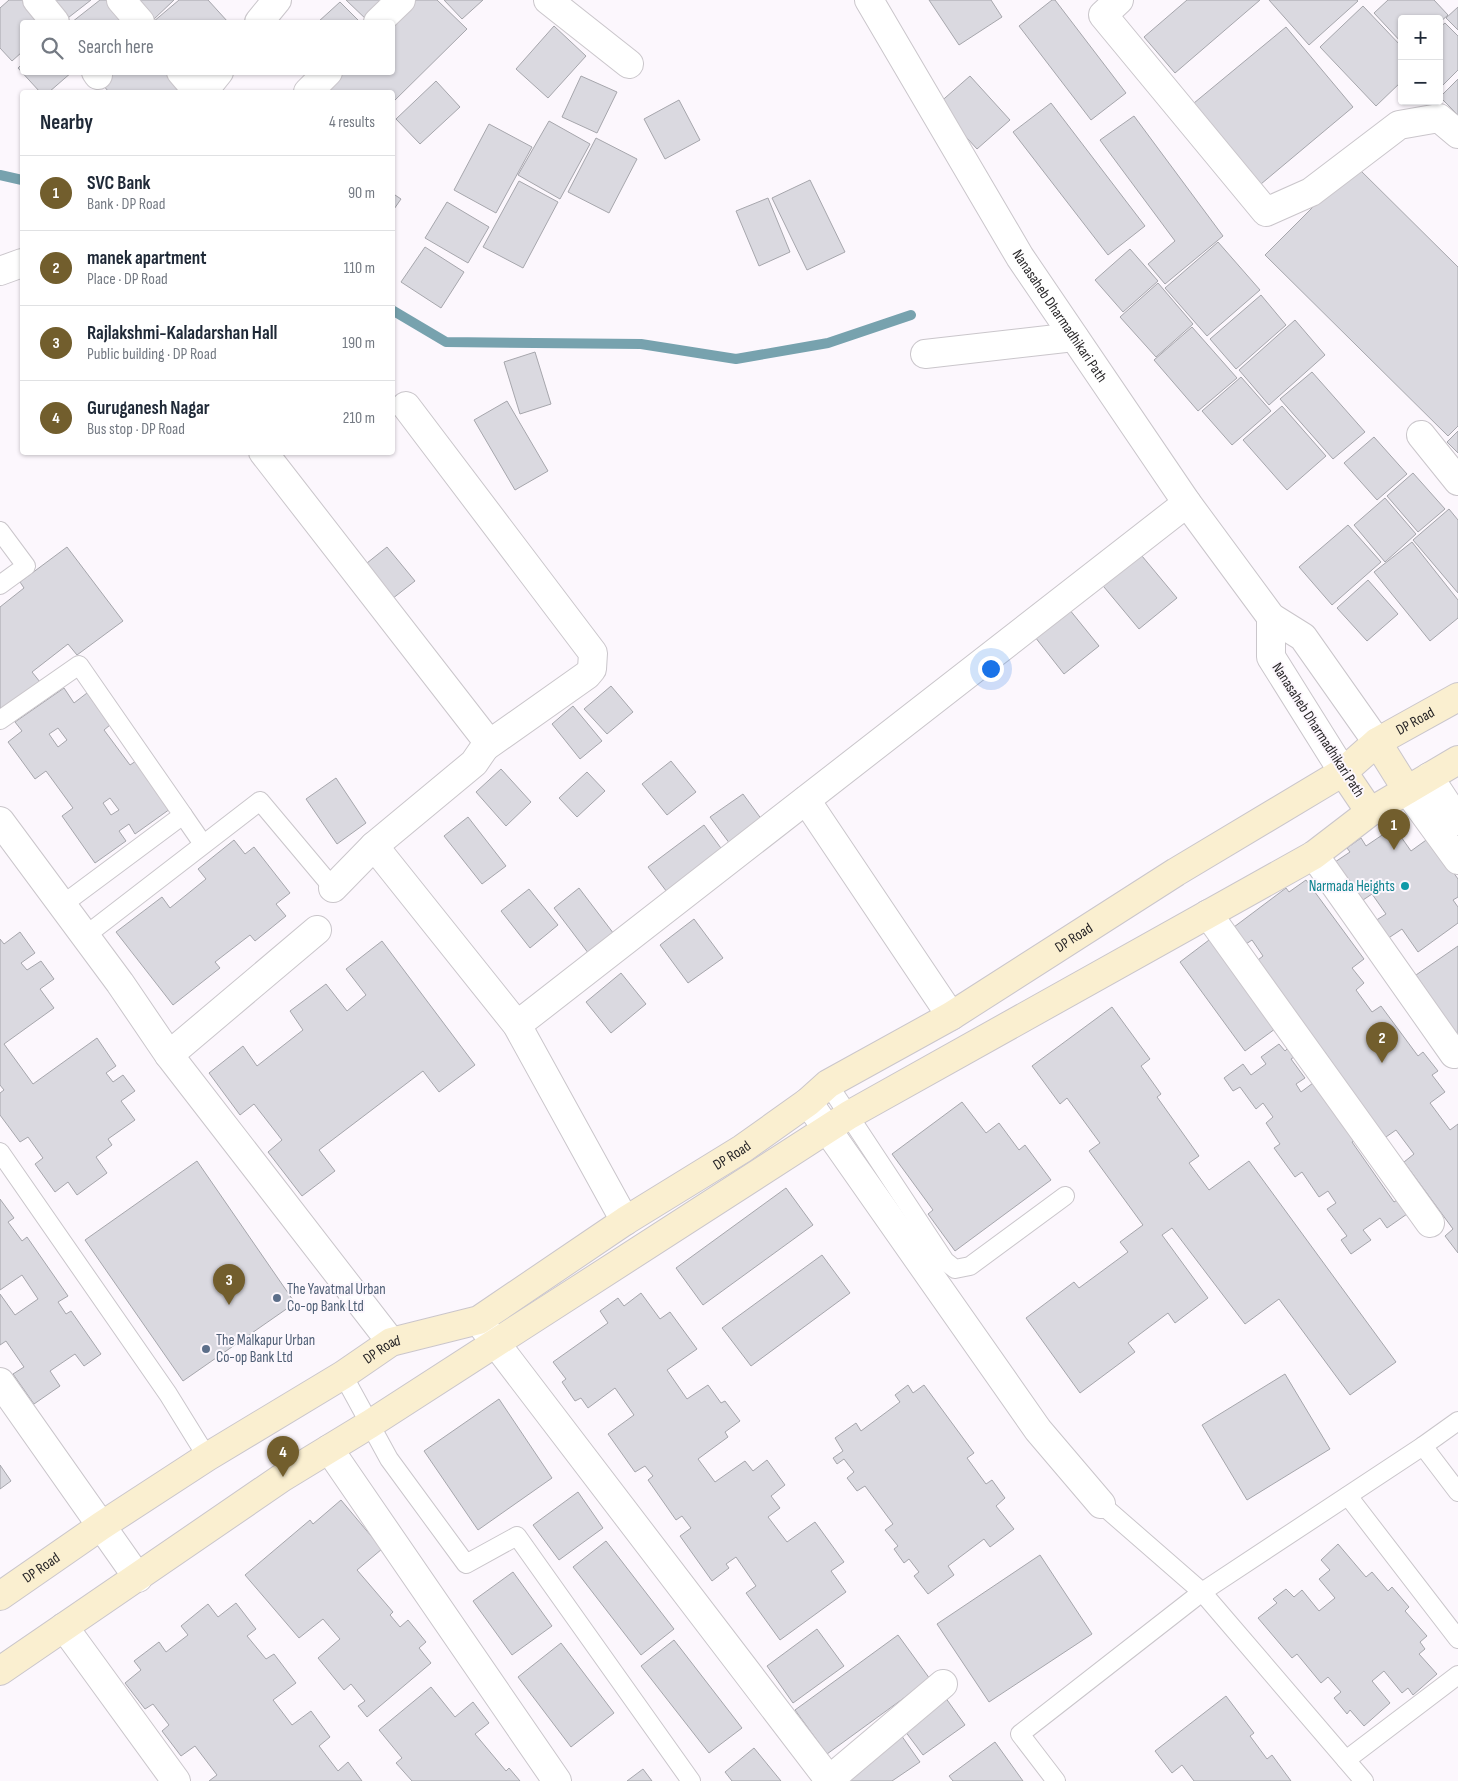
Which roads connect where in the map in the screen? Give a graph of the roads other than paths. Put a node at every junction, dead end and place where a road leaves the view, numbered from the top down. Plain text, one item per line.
1 (37, 0) edge
2 (121, 0) edge
3 (277, 0) edge
4 (401, 0) edge
5 (548, 0) edge
6 (869, 0) edge
7 (1119, 0) edge
8 (53, 20) edge
9 (138, 20) edge
10 (261, 20) edge
11 (380, 20) edge
12 (629, 64) dead end
13 (184, 75) edge
14 (217, 75) edge
15 (325, 75) edge
16 (196, 90) edge
17 (205, 90) edge
18 (310, 90) edge
19 (1458, 134) edge
20 (20, 264) edge
21 (0, 270) edge
22 (1074, 337) junction
23 (925, 354) dead end
24 (406, 406) dead end
25 (1421, 435) dead end
26 (265, 455) edge
27 (1458, 481) edge
28 (1187, 504) junction
29 (0, 531) edge
30 (0, 585) edge
31 (1271, 617) junction
32 (1458, 697) edge
33 (0, 720) edge
34 (1378, 742) junction
35 (484, 747) junction
36 (1458, 760) edge
37 (1343, 772) junction
38 (1418, 784) junction
39 (806, 800) junction
40 (1370, 812) junction
41 (183, 816) junction
42 (0, 821) edge
43 (1458, 821) edge
44 (203, 844) junction
45 (374, 846) junction
46 (1314, 855) junction
47 (1458, 860) edge
48 (332, 888) joint
49 (62, 905) junction
50 (1208, 914) junction
51 (317, 930) dead end
52 (85, 936) junction
53 (951, 1016) junction
54 (517, 1025) junction
55 (169, 1054) junction
56 (1454, 1054) dead end
57 (818, 1093) junction
58 (839, 1122) junction
59 (0, 1152) edge
60 (1065, 1196) dead end
61 (625, 1221) junction
62 (1430, 1223) dead end
63 (479, 1320) junction
64 (392, 1342) junction
65 (496, 1343) junction
66 (343, 1375) junction
67 (0, 1382) edge
68 (1458, 1421) edge
69 (370, 1424) junction
70 (1423, 1446) junction
71 (328, 1449) junction
72 (207, 1457) junction
73 (1458, 1492) edge
74 (1348, 1496) junction
75 (1101, 1504) joint
76 (101, 1526) junction
77 (138, 1578) junction
78 (1202, 1592) junction
79 (0, 1596) edge
80 (64, 1627) junction
81 (1458, 1639) edge
82 (0, 1671) edge
83 (1458, 1675) edge
84 (943, 1684) dead end
85 (1346, 1760) junction
86 (176, 1781) edge
87 (556, 1781) edge
88 (690, 1781) edge
89 (829, 1781) edge
90 (1056, 1781) edge
91 (1364, 1781) edge

1 - 8 street
2 - 9 street
3 - 10 street
4 - 11 street
5 - 12 street
6 - 22 street, Nanasaheb Dharmadhikari Path
7 - 19 street
13 - 16 street
14 - 17 street
15 - 18 street
20 - 21 street
22 - 23 street
22 - 28 street, Nanasaheb Dharmadhikari Path
24 - 35 street
25 - 27 street
26 - 35 street
28 - 31 street, Nanasaheb Dharmadhikari Path
28 - 39 street
29 - 30 lane
31 - 34 street, Nanasaheb Dharmadhikari Path
31 - 37 street, Nanasaheb Dharmadhikari Path
32 - 34 main road, DP Road
33 - 41 lane
34 - 37 main road, DP Road
34 - 38 main road, Nanasaheb Dharmadhikari Path
35 - 45 street
36 - 38 main road, DP Road
37 - 40 main road, Nanasaheb Dharmadhikari Path
37 - 53 main road, DP Road
38 - 40 main road, DP Road
38 - 43 street
38 - 47 street
39 - 53 street
39 - 54 street
40 - 46 main road, DP Road
41 - 44 lane
41 - 49 lane
42 - 49 street
44 - 48 lane
44 - 52 lane
45 - 48 street
45 - 54 street
46 - 50 main road, DP Road
46 - 56 street
49 - 52 street
50 - 58 main road, DP Road
50 - 62 street
51 - 55 street
52 - 55 street
53 - 57 main road, DP Road
54 - 61 street
55 - 64 street
57 - 58 street
57 - 61 main road, DP Road
58 - 60 lane
58 - 65 main road, DP Road
58 - 75 street
59 - 72 lane
61 - 63 main road, DP Road
63 - 64 main road, DP Road
63 - 65 street
64 - 66 main road, DP Road
65 - 69 main road, DP Road
65 - 89 street
66 - 69 lane
66 - 72 main road, DP Road
67 - 76 street
68 - 70 lane
69 - 71 main road, DP Road
69 - 88 lane
70 - 73 lane
70 - 74 lane
71 - 77 main road, DP Road
71 - 87 street
72 - 76 main road, DP Road
74 - 78 lane
74 - 81 lane
75 - 78 lane
76 - 77 street
76 - 79 main road, DP Road
77 - 80 main road, DP Road
78 - 85 lane
78 - 90 lane
80 - 82 main road, DP Road
80 - 86 street
83 - 85 lane
84 - 89 street
85 - 91 lane

